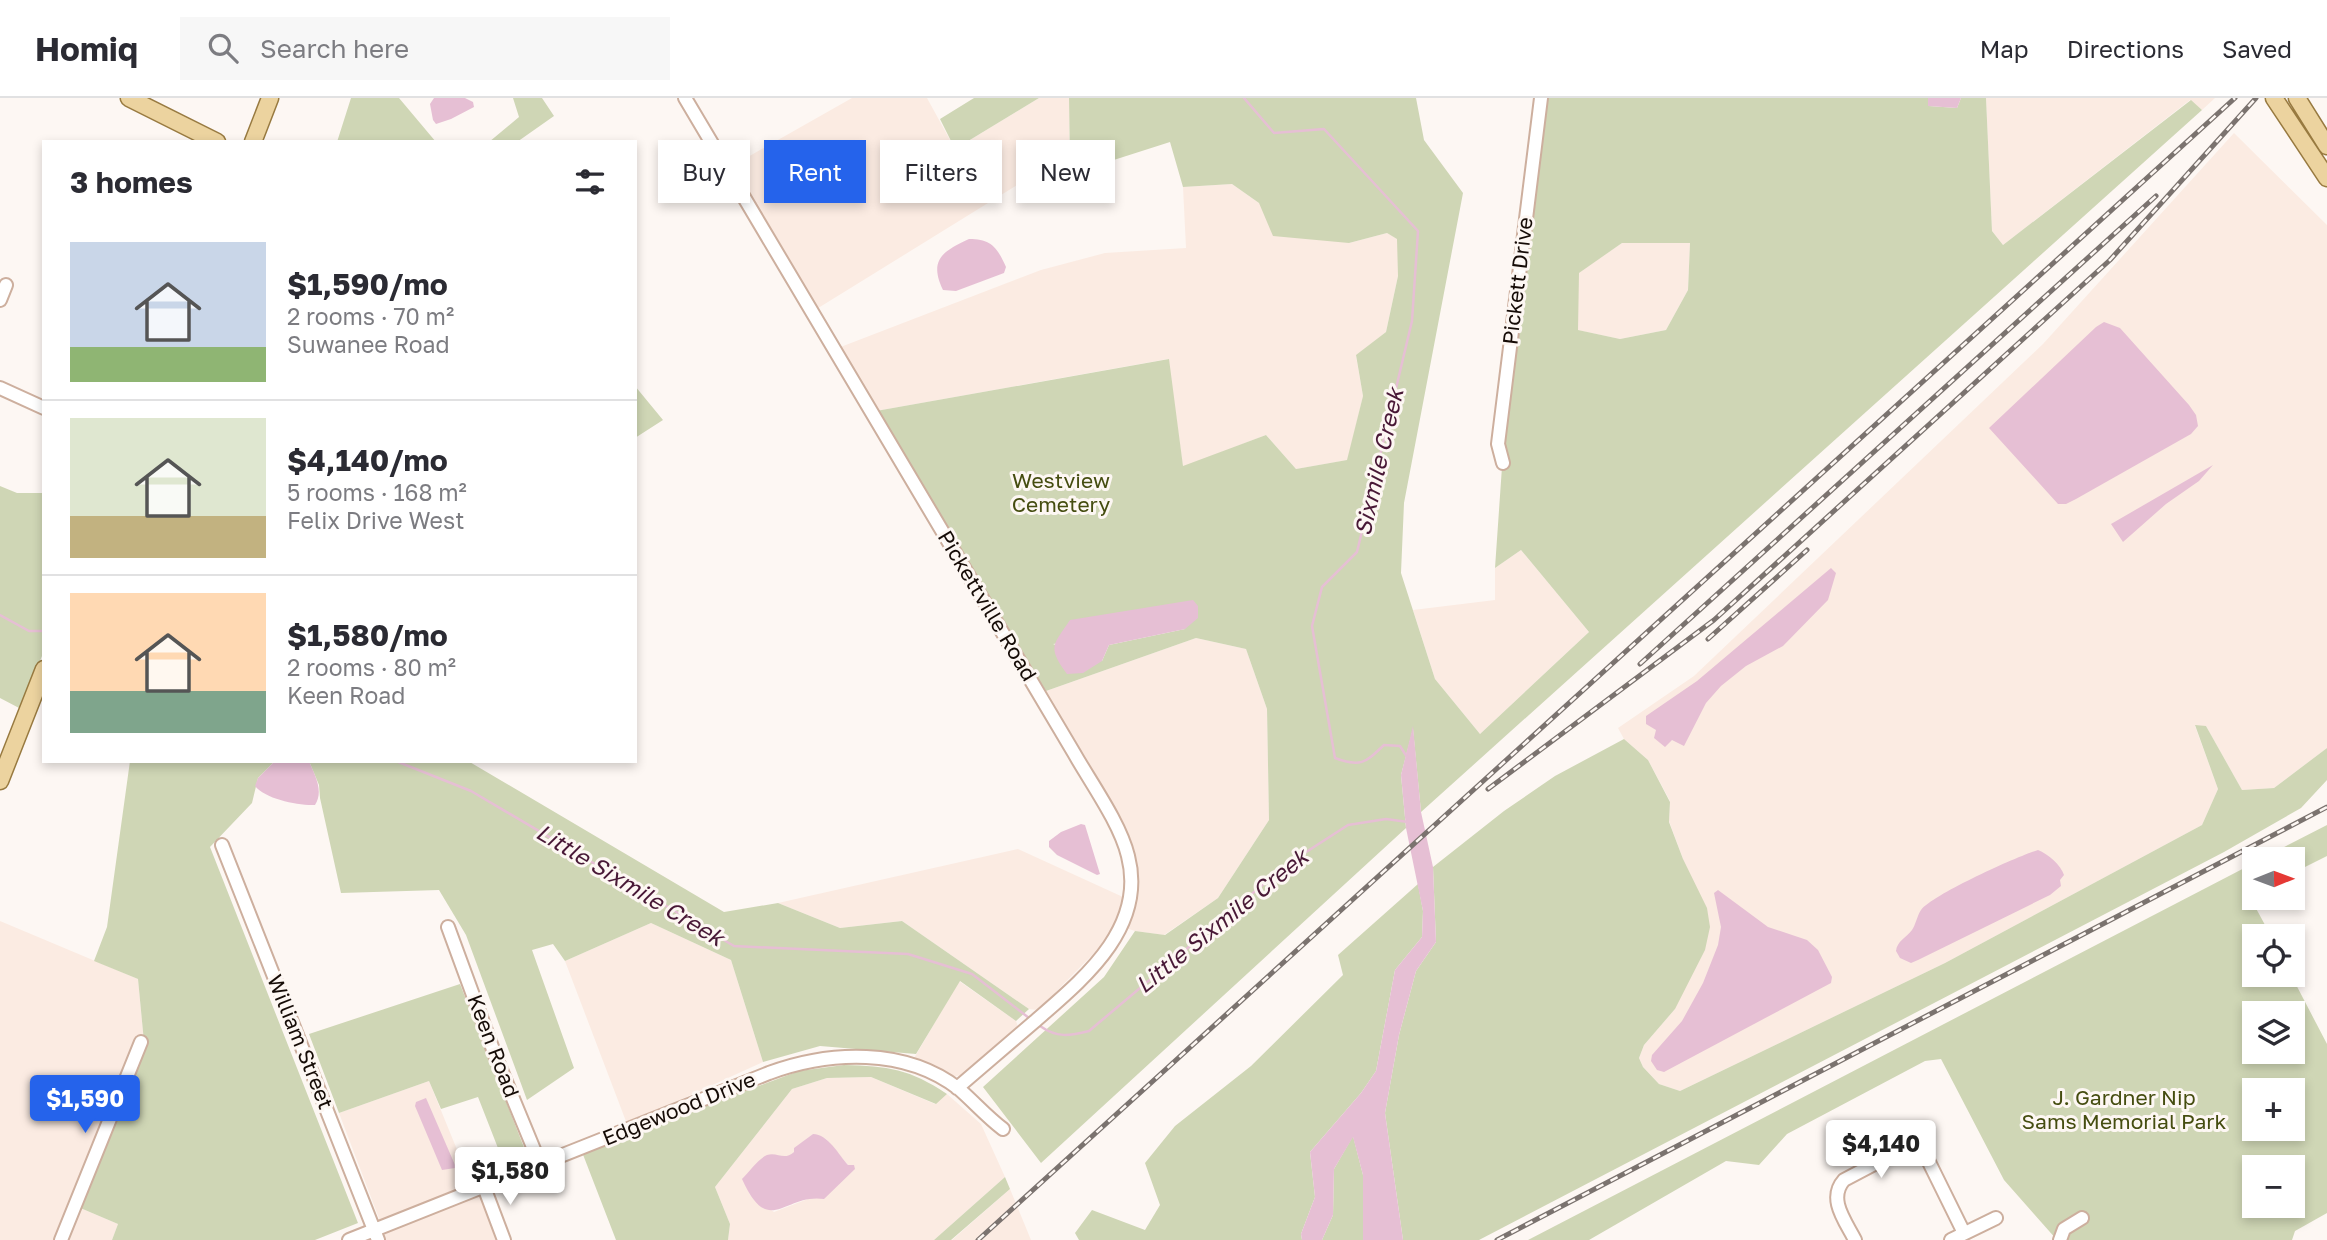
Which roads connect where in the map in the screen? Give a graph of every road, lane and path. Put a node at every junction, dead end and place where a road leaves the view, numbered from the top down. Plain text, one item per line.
1 (129, 98) edge
2 (271, 98) edge
3 (685, 98) edge
4 (1541, 98) edge
5 (2274, 98) edge
6 (2297, 98) edge
7 (213, 140) edge
8 (254, 140) edge
9 (2327, 146) edge
10 (2327, 178) edge
11 (6, 285) dead end
12 (0, 300) edge
13 (0, 387) edge
14 (42, 407) edge
15 (1503, 463) dead end
16 (42, 674) edge
17 (0, 781) edge
18 (222, 845) dead end
19 (448, 927) dead end
20 (141, 1042) dead end
21 (957, 1088) junction
22 (1003, 1129) dead end
23 (540, 1164) junction
24 (484, 1187) junction
25 (1996, 1218) dead end
26 (2081, 1219) dead end
27 (1964, 1233) junction
28 (376, 1235) edge
29 (61, 1240) edge
30 (349, 1240) edge
31 (504, 1240) edge
32 (1855, 1240) edge
33 (1951, 1240) edge
34 (2060, 1240) edge

1 - 7 main road
2 - 8 main road
3 - 21 street, Pickettville Road
4 - 15 street, Pickett Drive
5 - 10 main road
6 - 9 main road
11 - 12 street
13 - 14 street
16 - 17 main road
18 - 28 street, William Street
19 - 23 street, Keen Road
20 - 29 street
21 - 22 street, Edgewood Drive
21 - 23 street, Edgewood Drive
23 - 24 street, Edgewood Drive
24 - 28 street, Edgewood Drive
24 - 31 street
25 - 27 street
26 - 34 street
27 - 32 street
27 - 33 street
28 - 30 street, Edgewood Drive

